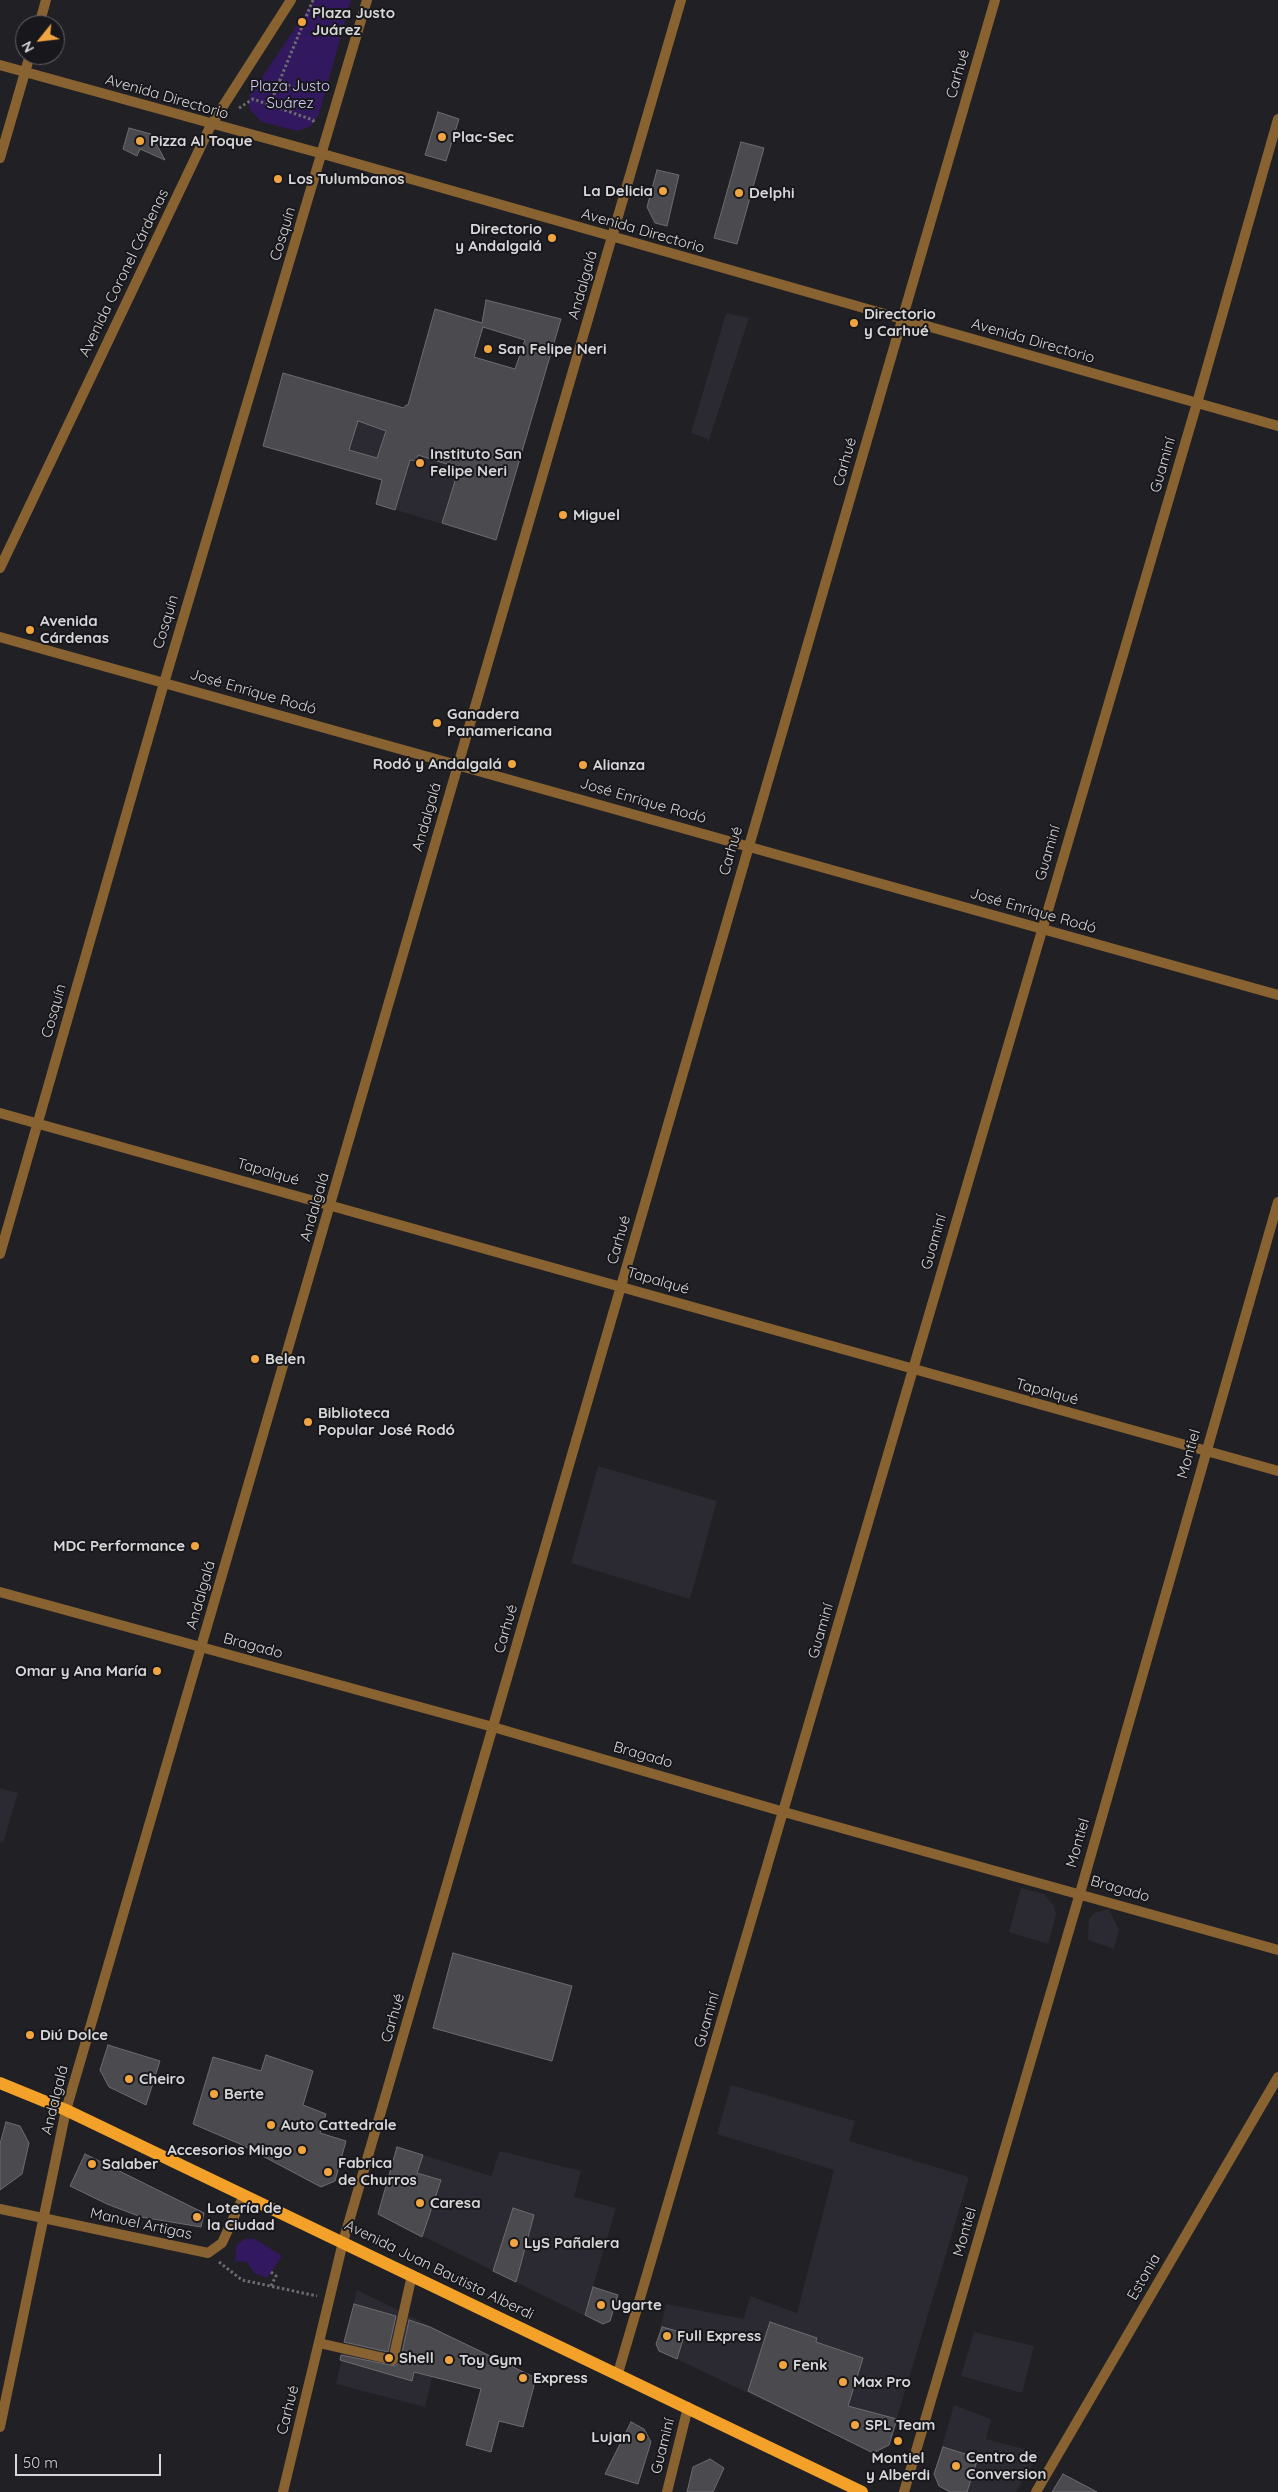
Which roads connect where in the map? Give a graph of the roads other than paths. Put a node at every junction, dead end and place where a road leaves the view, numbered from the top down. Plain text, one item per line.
1 (46, 0) edge
2 (291, 0) edge
3 (367, 0) edge
4 (681, 0) edge
5 (995, 0) edge
6 (42, 15) edge
7 (0, 65) edge
8 (27, 65) edge
9 (25, 72) junction
10 (1278, 119) edge
11 (211, 125) junction
12 (322, 154) junction
13 (0, 158) edge
14 (612, 238) junction
15 (902, 320) junction
16 (1197, 403) junction
17 (1278, 426) edge
18 (0, 568) edge
19 (0, 637) edge
20 (164, 683) junction
21 (458, 765) junction
22 (748, 846) junction
23 (1042, 929) junction
24 (1278, 994) edge
25 (0, 1113) edge
26 (38, 1124) junction
27 (1278, 1202) edge
28 (331, 1205) junction
29 (0, 1254) edge
30 (621, 1286) junction
31 (912, 1370) junction
32 (1206, 1451) junction
33 (1278, 1471) edge
34 (0, 1592) edge
35 (202, 1647) junction
36 (493, 1727) junction
37 (784, 1812) junction
38 (1080, 1893) junction
39 (1278, 1950) edge
40 (1278, 2076) edge
41 (0, 2083) edge
42 (66, 2110) junction
43 (244, 2195) junction
44 (0, 2209) edge
45 (44, 2219) junction
46 (343, 2242) junction
47 (412, 2275) junction
48 (319, 2343) junction
49 (618, 2373) junction
50 (688, 2407) junction
51 (0, 2427) edge
52 (283, 2492) edge
53 (667, 2492) edge
54 (862, 2492) edge
55 (904, 2492) edge
56 (1036, 2492) edge

1 - 6 street
2 - 11 street, Avenida Coronel Cárdenas
3 - 12 street, Cosquín
4 - 14 street, Andalgalá
5 - 15 street, Carhué
7 - 9 street, Avenida Directorio
8 - 9 street
9 - 11 street, Avenida Directorio
9 - 13 street
10 - 16 street, Guaminí
11 - 12 street, Avenida Directorio
11 - 18 street, Avenida Coronel Cárdenas
12 - 14 street, Avenida Directorio
12 - 20 street, Cosquín
14 - 15 street, Avenida Directorio
14 - 21 street, Andalgalá
15 - 16 street, Avenida Directorio
15 - 22 street, Carhué
16 - 17 street, Avenida Directorio
16 - 23 street, Guaminí
19 - 20 street, José Enrique Rodó
20 - 21 street, José Enrique Rodó
20 - 26 street, Cosquín
21 - 22 street, José Enrique Rodó
21 - 28 street, Andalgalá
22 - 23 street, José Enrique Rodó
22 - 30 street, Carhué
23 - 24 street, José Enrique Rodó
23 - 31 street, Guaminí
25 - 26 street, Tapalqué
26 - 28 street, Tapalqué
26 - 29 street, Cosquín
27 - 32 street, Montiel
28 - 30 street, Tapalqué
28 - 35 street, Andalgalá
30 - 31 street, Tapalqué
30 - 36 street, Carhué
31 - 32 street, Tapalqué
31 - 37 street, Guaminí
32 - 33 street, Tapalqué
32 - 38 street, Montiel
34 - 35 street, Bragado
35 - 36 street, Bragado
35 - 42 street, Andalgalá
36 - 37 street, Bragado
36 - 46 street, Carhué
37 - 38 street, Bragado
37 - 49 street, Guaminí
38 - 39 street, Bragado
38 - 55 street, Montiel
40 - 56 street, Estonia
41 - 42 main road, Avenida Juan Bautista Alberdi
42 - 43 main road, Avenida Juan Bautista Alberdi
42 - 45 street, Andalgalá
43 - 45 street, Manuel Artigas
43 - 46 main road, Avenida Juan Bautista Alberdi
44 - 45 street, Manuel Artigas
45 - 51 street, Andalgalá
46 - 47 main road, Avenida Juan Bautista Alberdi
46 - 48 street, Carhué
47 - 48 street
47 - 49 main road, Avenida Juan Bautista Alberdi
48 - 52 street, Carhué
49 - 50 main road, Avenida Juan Bautista Alberdi
50 - 53 street, Guaminí
50 - 54 main road, Avenida Juan Bautista Alberdi

